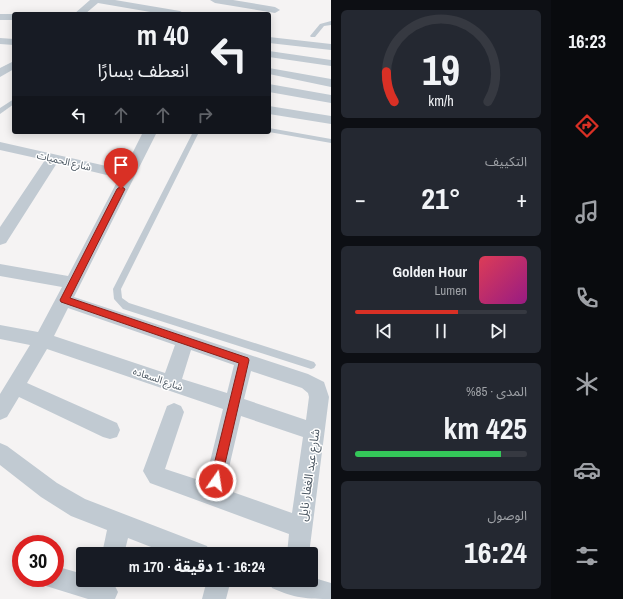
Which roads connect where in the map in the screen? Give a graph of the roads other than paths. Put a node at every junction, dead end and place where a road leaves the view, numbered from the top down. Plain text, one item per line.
1 (97, 0) edge
2 (215, 0) edge
3 (281, 0) edge
4 (82, 12) edge
5 (168, 12) edge
6 (264, 12) edge
7 (272, 14) edge
8 (0, 17) edge
9 (12, 17) edge
10 (331, 23) edge
11 (313, 36) dead end
12 (271, 40) edge
13 (0, 41) edge
14 (12, 42) edge
15 (331, 47) edge
16 (271, 54) edge
17 (331, 63) edge
18 (271, 71) edge
19 (331, 83) edge
20 (271, 88) edge
21 (331, 100) edge
22 (12, 102) edge
23 (271, 110) edge
24 (0, 112) edge
25 (331, 120) edge
26 (271, 130) edge
27 (149, 134) edge
28 (195, 134) edge
29 (331, 141) edge
30 (0, 146) edge
31 (53, 158) junction
32 (128, 175) junction
33 (0, 240) edge
34 (0, 270) edge
35 (73, 283) junction
36 (64, 300) junction
37 (0, 332) edge
38 (43, 340) junction
39 (185, 340) junction
40 (244, 360) junction
41 (311, 365) dead end
42 (171, 384) junction
43 (16, 387) junction
44 (234, 405) junction
45 (0, 411) edge
46 (174, 412) dead end
47 (110, 430) dead end
48 (315, 432) junction
49 (0, 453) edge
50 (212, 496) junction
51 (118, 524) junction
52 (302, 527) junction
53 (114, 547) edge
54 (180, 547) edge
55 (299, 547) edge
56 (64, 580) edge
57 (217, 587) edge
58 (300, 587) edge
59 (106, 590) edge
60 (331, 595) edge
61 (214, 599) edge

1 - 4 street
1 - 5 street
2 - 6 street
3 - 7 street
8 - 9 street
10 - 11 lane
12 - 15 street
13 - 14 street
16 - 17 street
18 - 19 street
20 - 21 street
22 - 24 lane
23 - 25 street
26 - 29 lane
27 - 32 street
28 - 41 lane
30 - 31 street, شارع الحميات
31 - 32 street, شارع الحميات
31 - 33 street
32 - 35 street
34 - 35 street
35 - 36 street
36 - 38 street
36 - 39 street
37 - 38 street, شارع السعاده
38 - 42 street, شارع السعاده
38 - 43 street
39 - 40 street
39 - 42 street
40 - 44 street
40 - 48 street, شارع عبد الغفار نايل
42 - 44 street, شارع السعاده
43 - 45 street
43 - 47 street
44 - 48 street, شارع السعاده
44 - 50 street
46 - 50 street
48 - 52 street, شارع عبد الغفار نايل
49 - 51 street
50 - 52 street
51 - 53 street
51 - 54 street
52 - 55 street, شارع عبد الغفار نايل
56 - 59 street
57 - 61 street
58 - 60 street

